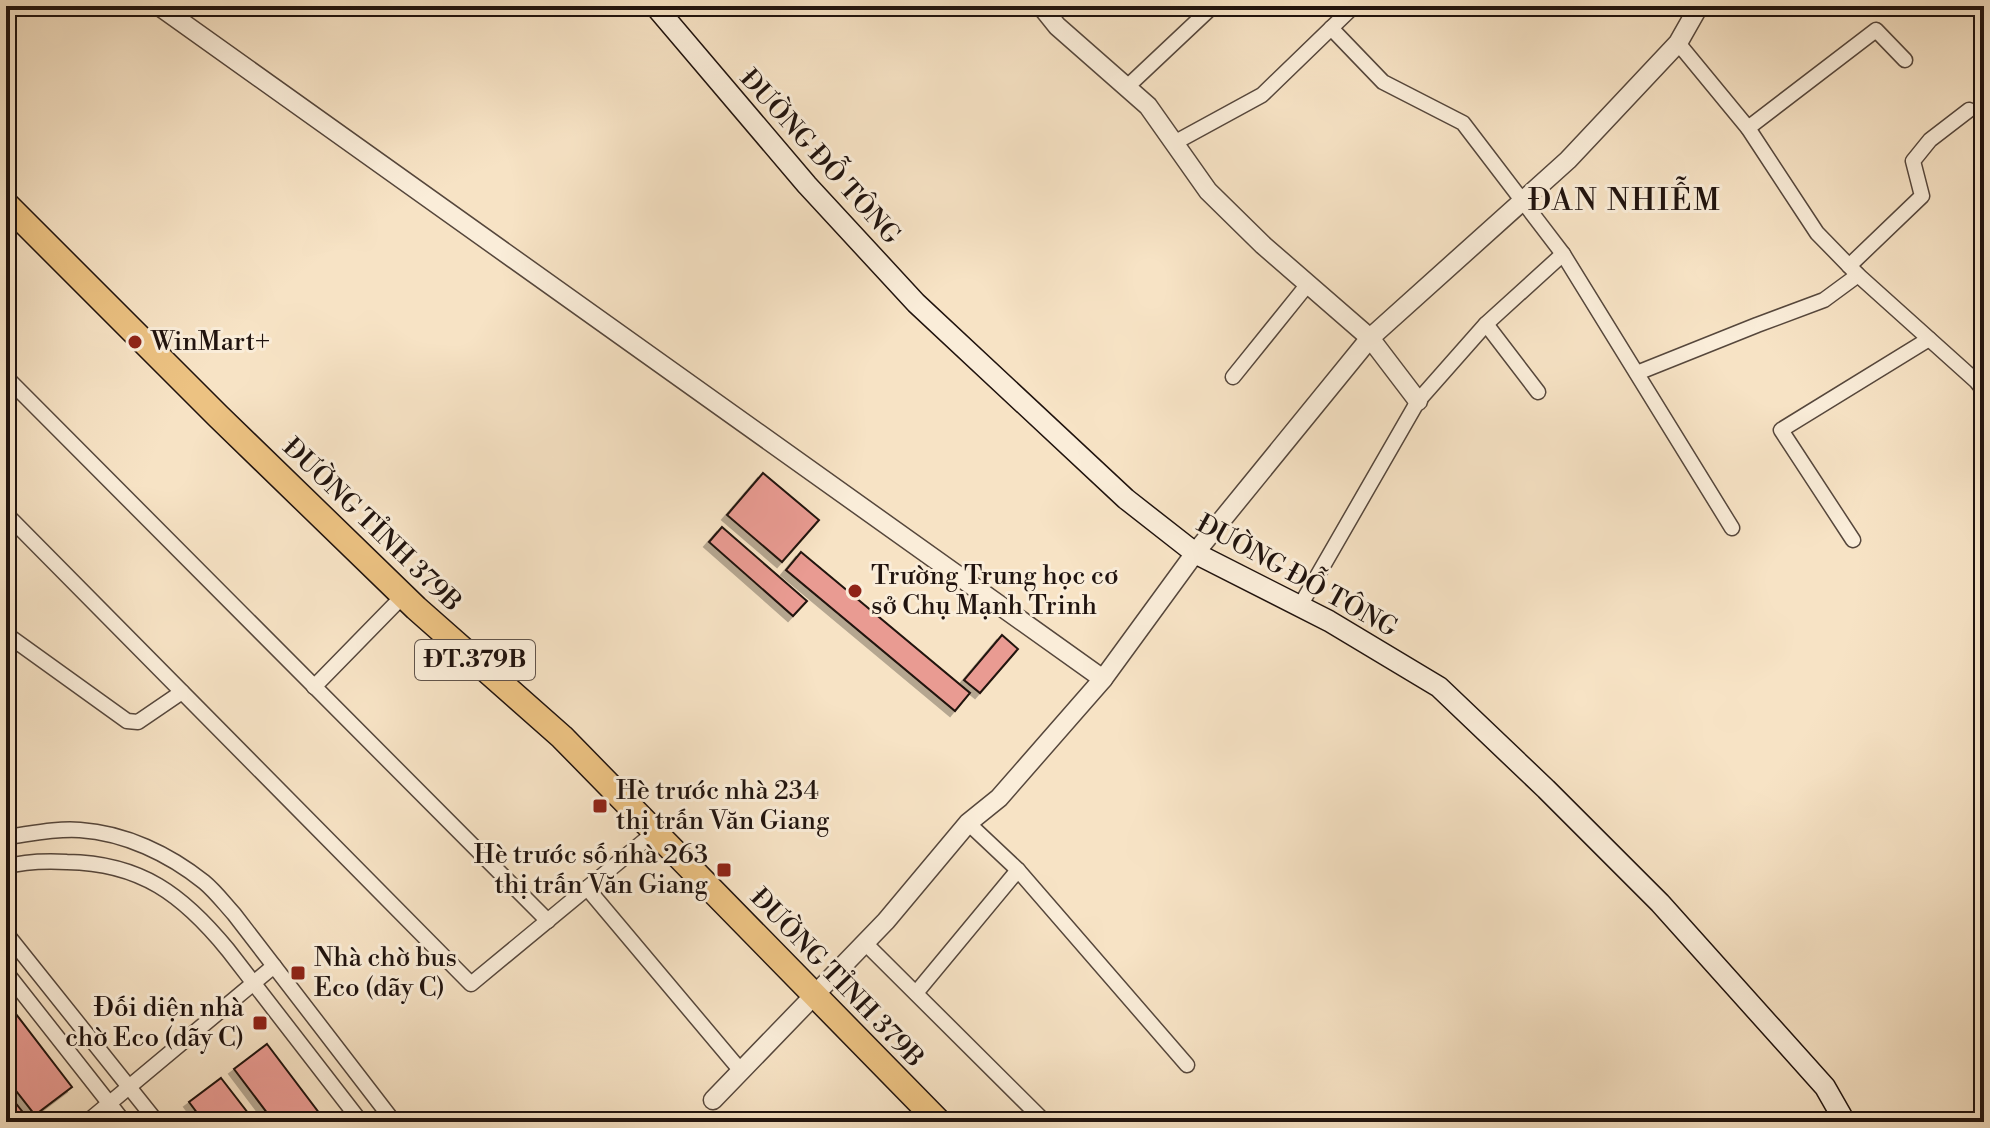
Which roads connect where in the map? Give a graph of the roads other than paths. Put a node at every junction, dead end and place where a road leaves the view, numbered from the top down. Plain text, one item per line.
1 (159, 6) edge
2 (655, 6) edge
3 (1041, 6) edge
4 (1213, 6) edge
5 (1354, 6) edge
6 (1699, 6) edge
7 (1331, 28) junction
8 (1678, 43) junction
9 (1905, 60) dead end
10 (1127, 87) junction
11 (1969, 110) dead end
12 (1748, 128) junction
13 (1174, 143) junction
14 (1523, 202) junction
15 (6, 204) edge
16 (1563, 254) junction
17 (1854, 270) junction
18 (1308, 284) junction
19 (1486, 324) junction
20 (1370, 338) junction
21 (1929, 339) junction
22 (1637, 373) junction
23 (6, 377) edge
24 (1233, 377) dead end
25 (1984, 391) edge
26 (1538, 392) dead end
27 (1418, 401) junction
28 (6, 514) edge
29 (1732, 528) dead end
30 (1853, 540) dead end
31 (1195, 553) junction
32 (403, 596) junction
33 (1300, 606) junction
34 (6, 634) edge
35 (1103, 679) junction
36 (314, 687) junction
37 (182, 692) junction
38 (968, 823) junction
39 (655, 832) junction
40 (6, 837) edge
41 (6, 867) edge
42 (1018, 870) junction
43 (587, 888) junction
44 (548, 921) junction
45 (6, 933) edge
46 (864, 942) junction
47 (274, 966) junction
48 (6, 972) edge
49 (254, 982) junction
50 (916, 993) junction
51 (814, 995) junction
52 (1187, 1065) dead end
53 (741, 1071) junction
54 (130, 1087) junction
55 (713, 1100) dead end
56 (110, 1104) junction
57 (1984, 1119) edge
58 (87, 1122) edge
59 (124, 1122) edge
60 (157, 1122) edge
61 (361, 1122) edge
62 (394, 1122) edge
63 (939, 1122) edge
64 (1045, 1122) edge
65 (1845, 1122) edge
66 (1975, 1122) edge

1 - 35 street
2 - 31 main road, ĐƯỜNG ĐỖ TÔNG
3 - 10 street
4 - 10 street
5 - 7 street
6 - 8 street
7 - 13 street
7 - 14 street
8 - 12 street
8 - 14 street
9 - 12 street
10 - 13 street
11 - 17 street
12 - 17 street
13 - 18 street
14 - 16 street
14 - 20 street
15 - 32 main road, ĐƯỜNG TỈNH 379B / ĐT.379B
16 - 19 street
16 - 22 street
17 - 21 street
17 - 22 street
18 - 20 street
18 - 24 street
19 - 26 street
19 - 27 street
20 - 27 street
20 - 31 street
21 - 25 street
21 - 30 street
22 - 29 street
23 - 36 street
27 - 33 street
28 - 37 street
31 - 33 main road, ĐƯỜNG ĐỖ TÔNG
31 - 35 street
32 - 36 street
32 - 39 main road, ĐƯỜNG TỈNH 379B / ĐT.379B
33 - 65 main road, ĐƯỜNG ĐỖ TÔNG
34 - 37 street
35 - 38 street
36 - 44 street
37 - 44 street
38 - 42 street
38 - 46 street
39 - 43 street
39 - 51 main road, ĐƯỜNG TỈNH 379B / ĐT.379B
40 - 47 street
41 - 49 street
42 - 50 street
42 - 52 street
43 - 44 street
43 - 53 street
45 - 54 street
46 - 50 street
46 - 51 street
47 - 49 street
47 - 62 street
48 - 56 street
49 - 54 street
49 - 61 street
50 - 64 street
51 - 53 street
51 - 63 main road, ĐƯỜNG TỈNH 379B / ĐT.379B
53 - 55 street
54 - 56 street
54 - 60 street
56 - 58 street
56 - 59 street
57 - 66 street

